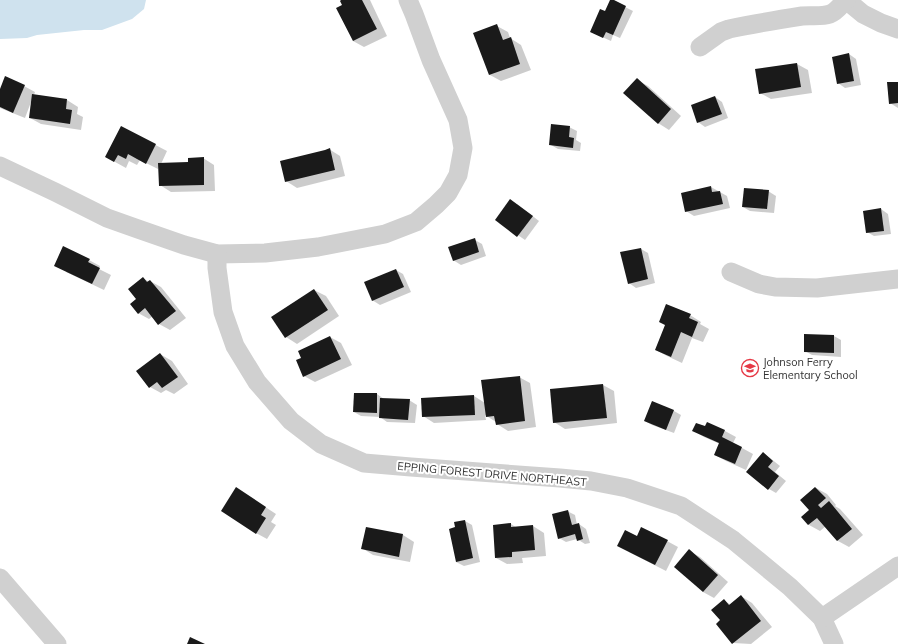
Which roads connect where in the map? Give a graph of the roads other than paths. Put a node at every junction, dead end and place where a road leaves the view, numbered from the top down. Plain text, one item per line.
1 (408, 0) edge
2 (846, 0) edge
3 (898, 29) edge
4 (700, 46) dead end
5 (0, 166) edge
6 (217, 254) junction
7 (731, 272) dead end
8 (898, 279) edge
9 (898, 566) edge
10 (0, 578) edge
11 (822, 618) junction
12 (57, 644) edge
13 (834, 644) edge

1 - 6 street
2 - 3 street
2 - 4 street
5 - 6 street
6 - 11 street, EPPING FOREST DRIVE NORTHEAST
7 - 8 street
9 - 11 street
10 - 12 street
11 - 13 street, EPPING FOREST DRIVE NORTHEAST

